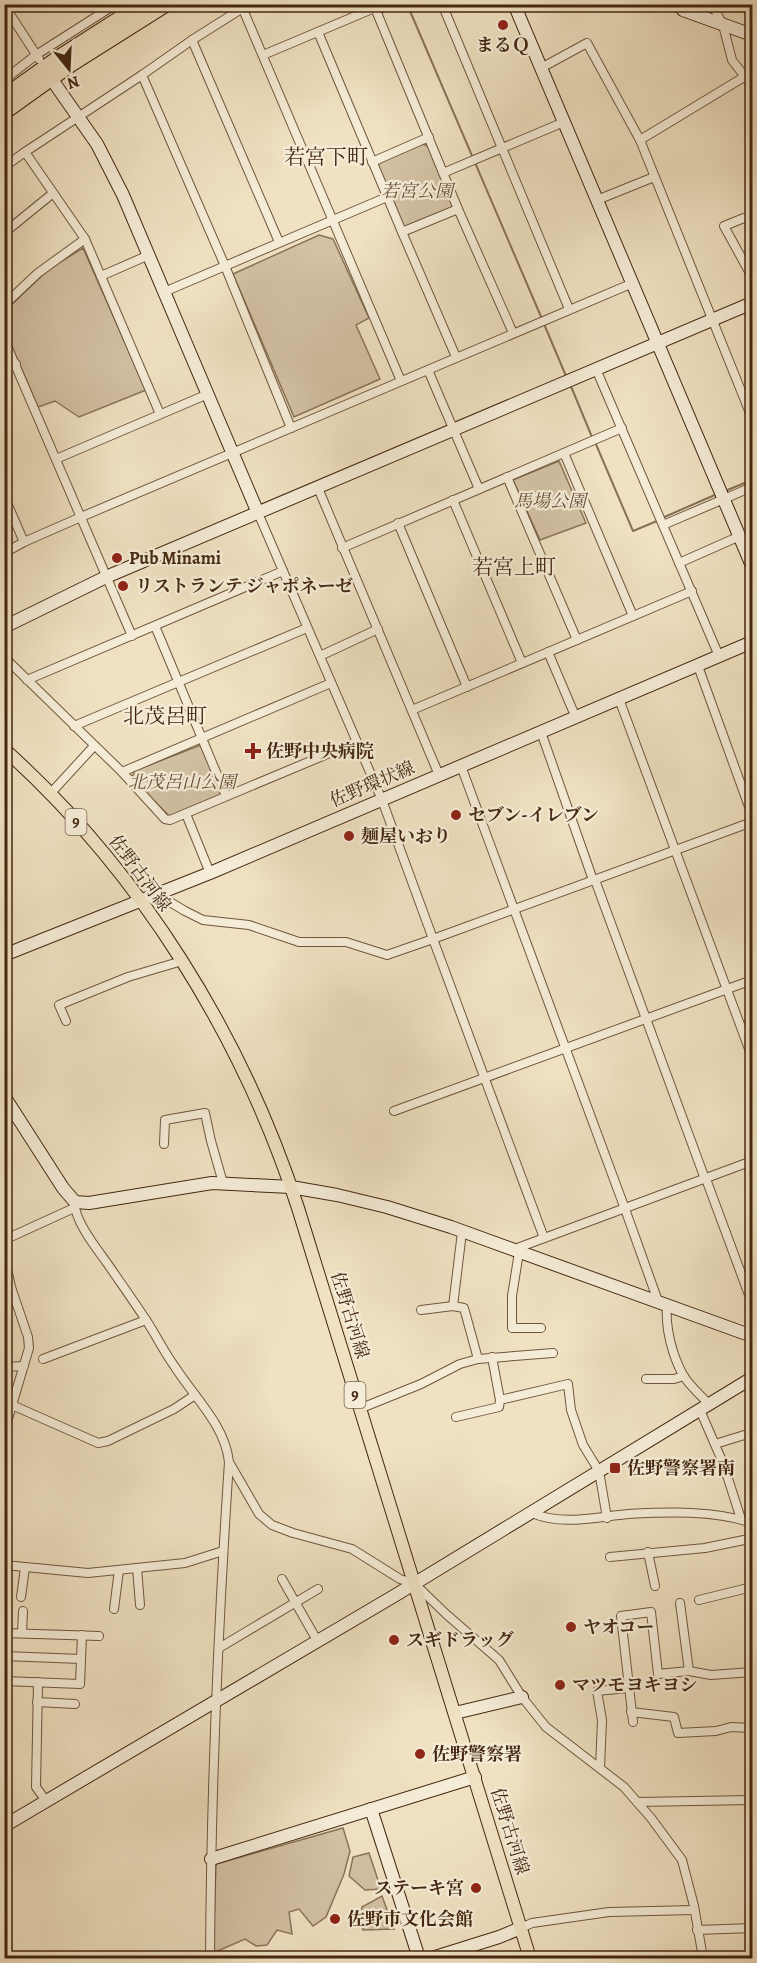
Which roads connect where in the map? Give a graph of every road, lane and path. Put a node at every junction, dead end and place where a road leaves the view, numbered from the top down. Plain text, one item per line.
1 (116, 4) edge
2 (143, 4) edge
3 (166, 4) edge
4 (442, 4) edge
5 (514, 4) edge
6 (678, 4) edge
7 (712, 4) edge
8 (4, 5) edge
9 (245, 6) edge
10 (379, 6) edge
11 (723, 25) junction
12 (318, 32) junction
13 (753, 35) edge
14 (192, 40) junction
15 (263, 55) junction
16 (38, 58) junction
17 (541, 68) junction
18 (142, 75) junction
19 (744, 77) junction
20 (4, 80) edge
21 (55, 84) dead end
22 (753, 86) edge
23 (4, 97) edge
24 (4, 111) edge
25 (79, 117) junction
26 (564, 122) junction
27 (429, 137) junction
28 (640, 140) junction
29 (501, 148) junction
30 (25, 152) junction
31 (372, 162) junction
32 (4, 166) edge
33 (443, 173) junction
34 (654, 177) junction
35 (52, 194) junction
36 (387, 197) junction
37 (597, 200) junction
38 (458, 209) junction
39 (744, 218) dead end
40 (333, 220) junction
41 (402, 232) junction
42 (4, 233) edge
43 (85, 238) junction
44 (279, 242) junction
45 (149, 255) junction
46 (225, 266) junction
47 (100, 276) junction
48 (753, 277) edge
49 (633, 283) junction
50 (164, 292) junction
51 (753, 303) edge
52 (4, 305) edge
53 (569, 309) junction
54 (711, 320) junction
55 (513, 333) junction
56 (4, 339) edge
57 (657, 344) junction
58 (456, 357) junction
59 (16, 364) junction
60 (4, 369) edge
61 (596, 369) junction
62 (428, 370) junction
63 (401, 381) junction
64 (208, 394) junction
65 (160, 414) junction
66 (753, 418) edge
67 (622, 428) junction
68 (291, 429) junction
69 (453, 430) junction
70 (233, 453) junction
71 (564, 453) junction
72 (57, 459) junction
73 (507, 477) junction
74 (753, 487) edge
75 (318, 488) junction
76 (479, 489) junction
77 (4, 496) edge
78 (724, 499) junction
79 (453, 500) junction
80 (258, 513) junction
81 (81, 517) junction
82 (398, 523) junction
83 (663, 525) junction
84 (740, 536) junction
85 (24, 542) junction
86 (342, 548) junction
87 (4, 554) edge
88 (679, 562) junction
89 (753, 566) edge
90 (283, 571) junction
91 (106, 577) junction
92 (692, 591) junction
93 (633, 616) junction
94 (155, 626) junction
95 (4, 627) edge
96 (307, 628) junction
97 (378, 629) junction
98 (132, 636) junction
99 (577, 640) junction
100 (753, 642) edge
101 (548, 652) junction
102 (320, 656) junction
103 (720, 656) junction
104 (4, 657) edge
105 (522, 663) junction
106 (698, 666) junction
107 (27, 680) junction
108 (178, 682) junction
109 (332, 683) junction
110 (467, 687) junction
111 (619, 699) junction
112 (412, 710) junction
113 (576, 718) junction
114 (74, 726) junction
115 (541, 732) junction
116 (202, 738) junction
117 (356, 742) junction
118 (94, 746) junction
119 (4, 749) edge
120 (461, 766) junction
121 (122, 772) junction
122 (439, 775) junction
123 (50, 794) junction
124 (226, 796) junction
125 (382, 800) junction
126 (186, 814) junction
127 (753, 815) edge
128 (753, 822) edge
129 (675, 850) junction
130 (210, 873) junction
131 (594, 880) junction
132 (161, 894) junction
133 (140, 902) junction
134 (514, 909) junction
135 (433, 939) junction
136 (4, 955) edge
137 (182, 961) junction
138 (753, 980) edge
139 (727, 989) junction
140 (647, 1019) junction
141 (66, 1021) dead end
142 (566, 1049) junction
143 (753, 1057) edge
144 (484, 1079) junction
145 (4, 1096) edge
146 (394, 1111) dead end
147 (164, 1144) dead end
148 (753, 1161) edge
149 (706, 1179) junction
150 (223, 1183) junction
151 (291, 1187) junction
152 (74, 1205) junction
153 (625, 1209) junction
154 (462, 1232) junction
155 (544, 1238) junction
156 (4, 1240) edge
157 (516, 1251) junction
158 (4, 1255) edge
159 (8, 1288) edge
160 (663, 1303) junction
161 (753, 1303) edge
162 (453, 1306) junction
163 (421, 1310) dead end
164 (146, 1320) junction
165 (541, 1328) dead end
166 (753, 1336) edge
167 (553, 1353) dead end
168 (492, 1357) junction
169 (43, 1359) dead end
170 (478, 1359) junction
171 (24, 1366) junction
172 (4, 1367) edge
173 (684, 1376) junction
174 (753, 1378) edge
175 (646, 1379) dead end
176 (195, 1395) junction
177 (500, 1400) junction
178 (12, 1405) junction
179 (704, 1407) junction
180 (359, 1409) junction
181 (456, 1417) dead end
182 (4, 1432) edge
183 (751, 1433) edge
184 (715, 1443) junction
185 (229, 1462) junction
186 (599, 1471) junction
187 (532, 1513) junction
188 (607, 1518) junction
189 (741, 1519) junction
190 (753, 1523) edge
191 (753, 1542) edge
192 (224, 1551) junction
193 (648, 1552) junction
194 (610, 1557) dead end
195 (4, 1565) edge
196 (25, 1568) junction
197 (137, 1568) junction
198 (119, 1570) junction
199 (282, 1579) dead end
200 (415, 1584) junction
201 (655, 1586) dead end
202 (753, 1587) edge
203 (318, 1589) dead end
204 (21, 1597) dead end
205 (699, 1600) dead end
206 (295, 1602) junction
207 (680, 1603) dead end
208 (140, 1605) dead end
209 (114, 1609) dead end
210 (23, 1611) dead end
211 (4, 1633) edge
212 (22, 1633) junction
213 (82, 1635) junction
214 (99, 1636) dead end
215 (318, 1642) junction
216 (219, 1648) junction
217 (4, 1656) edge
218 (81, 1659) junction
219 (689, 1671) junction
220 (753, 1672) edge
221 (4, 1681) edge
222 (38, 1682) junction
223 (628, 1688) junction
224 (522, 1697) junction
225 (37, 1702) junction
226 (216, 1703) junction
227 (75, 1704) dead end
228 (455, 1713) junction
229 (753, 1728) edge
230 (600, 1768) junction
231 (475, 1777) junction
232 (753, 1800) edge
233 (46, 1801) junction
234 (637, 1802) junction
235 (371, 1809) junction
236 (4, 1826) edge
237 (211, 1859) junction
238 (694, 1910) junction
239 (521, 1928) junction
240 (753, 1928) edge
241 (698, 1930) junction
242 (210, 1959) edge
243 (419, 1959) edge
244 (432, 1959) edge
245 (530, 1959) edge
246 (704, 1959) edge

1 - 16 street
2 - 23 highway
3 - 24 highway
4 - 29 street
5 - 17 street
6 - 11 street
7 - 11 street
8 - 16 street
9 - 14 street
9 - 15 street
10 - 12 street
10 - 27 street
11 - 13 street
11 - 19 street
12 - 15 street
12 - 31 street
14 - 18 street
14 - 44 street
15 - 40 street
16 - 20 street
17 - 26 street
17 - 28 street
18 - 25 street
18 - 46 street
19 - 22 street
19 - 28 street
21 - 25 street
25 - 30 street
25 - 45 street
26 - 29 street
26 - 37 street
27 - 31 street
27 - 33 street
28 - 34 street
29 - 33 street
29 - 53 street
30 - 32 street
30 - 35 street
31 - 36 street
33 - 38 street
34 - 37 street
34 - 54 street
35 - 42 street
35 - 43 street
36 - 40 street
36 - 41 street
37 - 49 street
38 - 41 street
38 - 55 street
39 - 48 street
40 - 44 street
40 - 63 street
41 - 58 street
43 - 47 street
43 - 52 street
44 - 46 street
45 - 47 street
45 - 50 street
46 - 50 street
46 - 68 street
47 - 65 street
49 - 53 street
49 - 57 street
50 - 64 street
51 - 54 street
53 - 55 street
54 - 57 street
54 - 66 street
55 - 58 street
56 - 59 street
57 - 61 street
57 - 78 street
58 - 62 street
59 - 60 street
59 - 72 street
61 - 67 street
61 - 69 street
62 - 63 street
62 - 69 street
63 - 68 street
64 - 65 street
64 - 70 street
65 - 72 street
67 - 71 street
67 - 83 street
68 - 70 street
69 - 75 street
69 - 76 street
70 - 80 street
70 - 81 street
71 - 73 street
71 - 93 street
72 - 81 street
73 - 76 street
73 - 99 street
74 - 78 street
75 - 80 street
75 - 86 street
76 - 79 street
77 - 85 street
78 - 83 street
78 - 84 street
79 - 82 street
79 - 105 street
80 - 90 street
80 - 91 street
81 - 85 street
81 - 91 street
82 - 86 street
82 - 110 street
83 - 88 street
84 - 88 street
84 - 89 street
85 - 87 street
86 - 97 street
88 - 92 street
90 - 94 street
90 - 96 street
91 - 95 street
91 - 98 street
92 - 93 street
92 - 103 street
93 - 99 street
94 - 98 street
94 - 108 street
96 - 102 street
96 - 108 street
97 - 102 street
97 - 112 street
98 - 107 street
99 - 101 street
100 - 103 street, 佐野環状線
101 - 105 street
101 - 113 street
102 - 109 street
103 - 106 street, 佐野環状線
104 - 107 street
105 - 110 street
106 - 111 street, 佐野環状線
106 - 127 street
107 - 114 street
108 - 114 street
108 - 116 street
109 - 116 street
109 - 117 street
110 - 112 street
111 - 113 street, 佐野環状線
111 - 129 street
112 - 122 street
113 - 115 street, 佐野環状線
114 - 118 street
115 - 120 street, 佐野環状線
115 - 131 street
116 - 121 street
116 - 124 street
117 - 124 street
117 - 125 street
118 - 121 street
118 - 123 street
119 - 123 main road, 佐野古河線 / 9
120 - 122 street, 佐野環状線
120 - 134 street
121 - 126 street
122 - 125 street, 佐野環状線
123 - 133 main road, 佐野古河線 / 9
124 - 126 street
125 - 130 street, 佐野環状線
125 - 135 street
126 - 130 street
128 - 129 street
129 - 131 street
129 - 139 street
130 - 132 street, 佐野環状線
131 - 134 street
131 - 140 street
132 - 133 street, 佐野環状線
132 - 135 street
133 - 136 street, 佐野環状線
133 - 137 main road, 佐野古河線 / 9
134 - 135 street
134 - 142 street
135 - 144 street
137 - 141 street
137 - 151 main road, 佐野古河線 / 9
138 - 139 street
139 - 140 street
139 - 143 street
140 - 142 street
140 - 149 street
142 - 144 street
142 - 153 street
144 - 146 street
144 - 155 street
145 - 152 street
147 - 150 street
148 - 149 street
149 - 153 street
149 - 161 street
150 - 151 street
150 - 152 street
151 - 154 street
151 - 180 main road, 佐野古河線 / 9
152 - 156 street
152 - 164 street
153 - 155 street
153 - 160 street
154 - 157 street
154 - 162 street
155 - 157 street
157 - 160 street
157 - 165 street
158 - 159 street
159 - 171 street
160 - 166 street
160 - 173 street
162 - 163 street
162 - 170 street
164 - 169 street
164 - 176 street
167 - 168 street
168 - 170 street
168 - 177 street
170 - 180 street
171 - 172 street
171 - 178 street
173 - 175 street
173 - 179 street
174 - 179 street
176 - 178 street
176 - 185 street
177 - 181 street
177 - 186 street
178 - 182 street
179 - 184 street
179 - 186 street
180 - 200 main road, 佐野古河線 / 9
183 - 184 street
184 - 189 street
185 - 192 street
185 - 200 street
186 - 187 street
186 - 188 street
187 - 188 street
187 - 200 street
188 - 189 street
189 - 190 street
191 - 193 street
192 - 197 street
192 - 216 street
193 - 194 street
193 - 201 street
195 - 196 street
196 - 198 street
196 - 204 street
197 - 198 street
197 - 208 street
198 - 209 street
199 - 206 street
200 - 215 street
200 - 224 street
200 - 228 main road, 佐野古河線 / 9
202 - 205 street
203 - 206 street
206 - 215 street
206 - 216 street
207 - 219 street
210 - 212 street
211 - 212 street
212 - 213 street
213 - 214 street
213 - 218 street
215 - 226 street
216 - 226 street
217 - 218 street
218 - 222 street
219 - 220 street
219 - 223 street
221 - 222 street
222 - 225 street
223 - 229 street
223 - 230 street
224 - 228 street
224 - 230 street
225 - 227 street
225 - 233 street
226 - 233 street
226 - 237 street
228 - 231 main road, 佐野古河線 / 9
230 - 234 street
231 - 235 street
231 - 239 main road, 佐野古河線 / 9
232 - 234 street
233 - 236 street
234 - 238 street
235 - 237 street
235 - 243 street
237 - 242 street
238 - 239 street
238 - 241 street
239 - 244 street
239 - 245 main road, 佐野古河線 / 9
240 - 241 street
241 - 246 street

